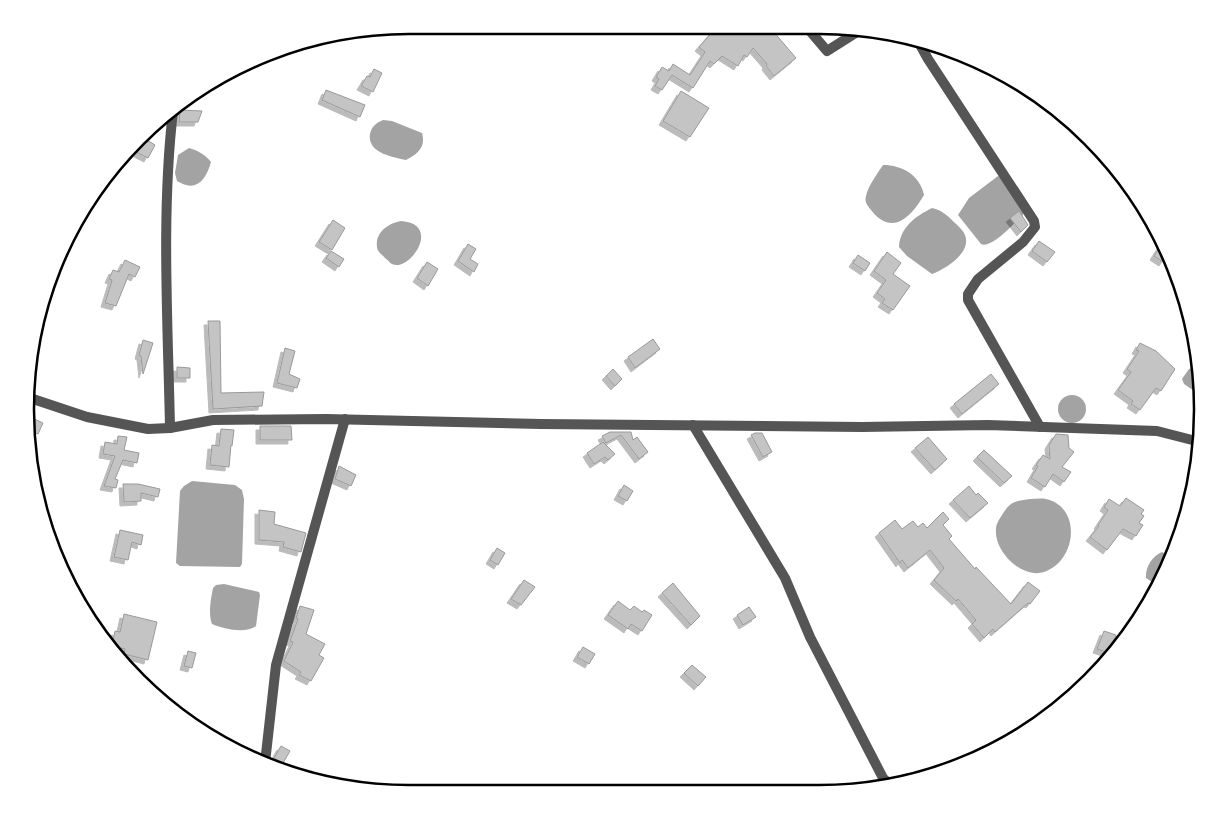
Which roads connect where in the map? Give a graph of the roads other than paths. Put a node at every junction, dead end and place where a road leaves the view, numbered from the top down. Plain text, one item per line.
1 (813, 34) edge
2 (851, 36) edge
3 (922, 49) edge
4 (172, 118) edge
5 (34, 399) edge
6 (345, 419) junction
7 (693, 426) junction
8 (1040, 427) junction
9 (170, 428) junction
10 (1193, 440) edge
11 (266, 757) edge
12 (884, 779) edge

1 - 2 street
3 - 8 street
4 - 9 street
5 - 9 street
6 - 7 street
6 - 9 street
6 - 11 street
7 - 8 street
7 - 12 street
8 - 10 street

